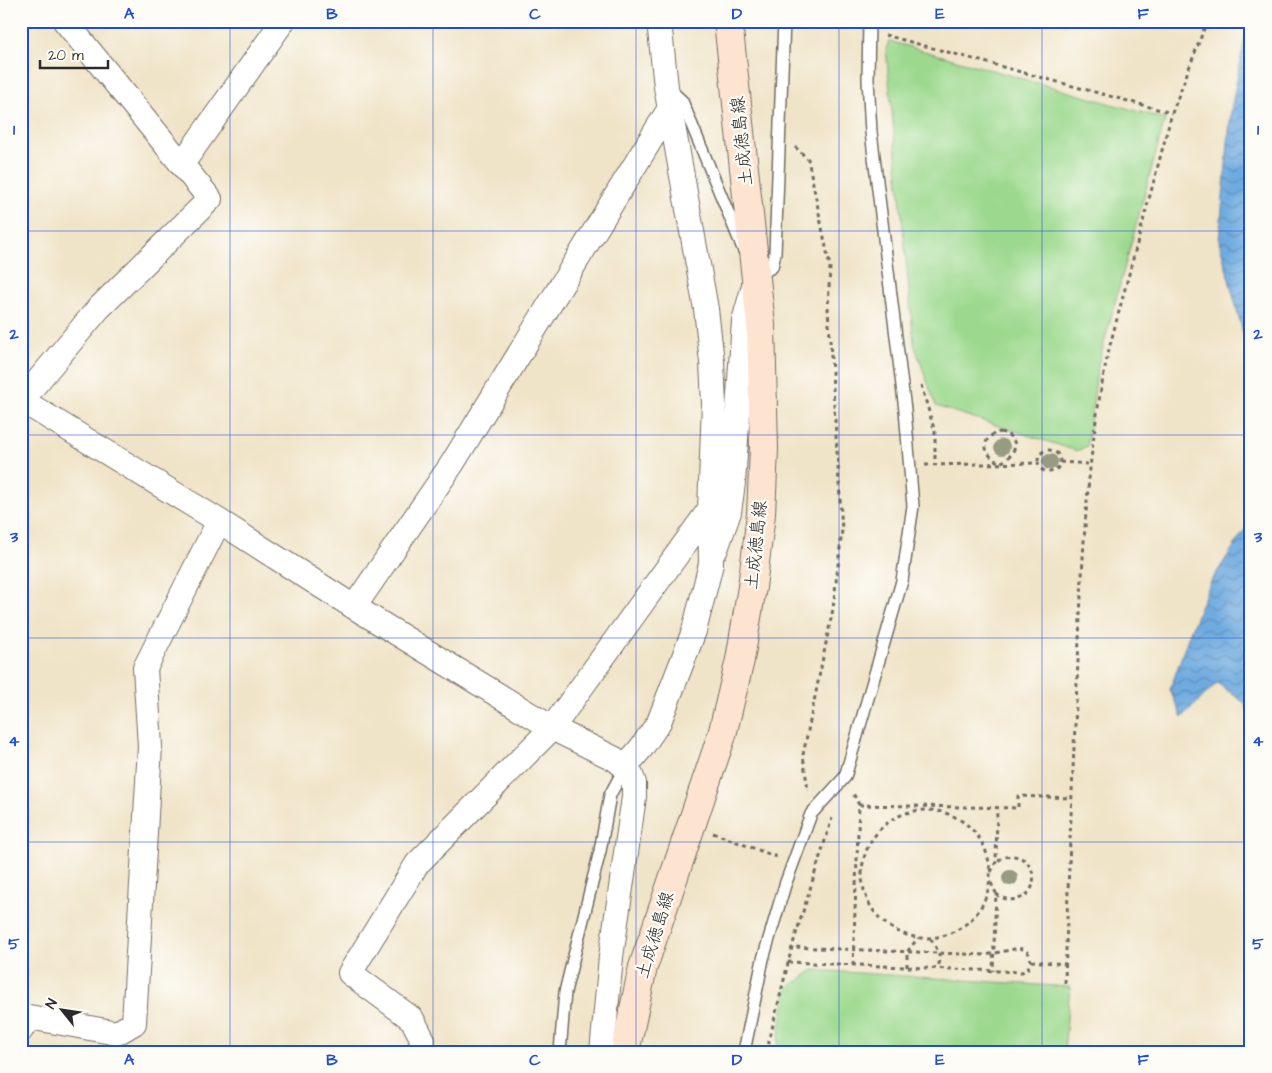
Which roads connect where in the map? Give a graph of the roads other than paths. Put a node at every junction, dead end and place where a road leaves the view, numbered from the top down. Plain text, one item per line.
1 (66, 21) edge
2 (283, 21) edge
3 (658, 21) edge
4 (728, 21) edge
5 (784, 21) edge
6 (869, 21) edge
7 (668, 97) junction
8 (182, 164) junction
9 (757, 276) junction
10 (21, 400) edge
11 (710, 510) junction
12 (219, 520) junction
13 (711, 564) junction
14 (354, 607) junction
15 (552, 728) junction
16 (626, 767) junction
17 (21, 1030) edge
18 (418, 1052) edge
19 (560, 1052) edge
20 (602, 1052) edge
21 (625, 1052) edge
22 (744, 1052) edge

1 - 8 street
2 - 8 street
3 - 7 street
4 - 9 main road, 土成徳島線
5 - 9 lane
6 - 22 lane
7 - 9 lane
7 - 11 street
7 - 14 street
8 - 10 street
9 - 13 street
9 - 21 main road, 土成徳島線
10 - 12 street
11 - 13 street
11 - 15 street
12 - 14 street
12 - 17 street
13 - 16 street
14 - 15 street
15 - 16 street
15 - 18 street
16 - 19 lane
16 - 20 street

